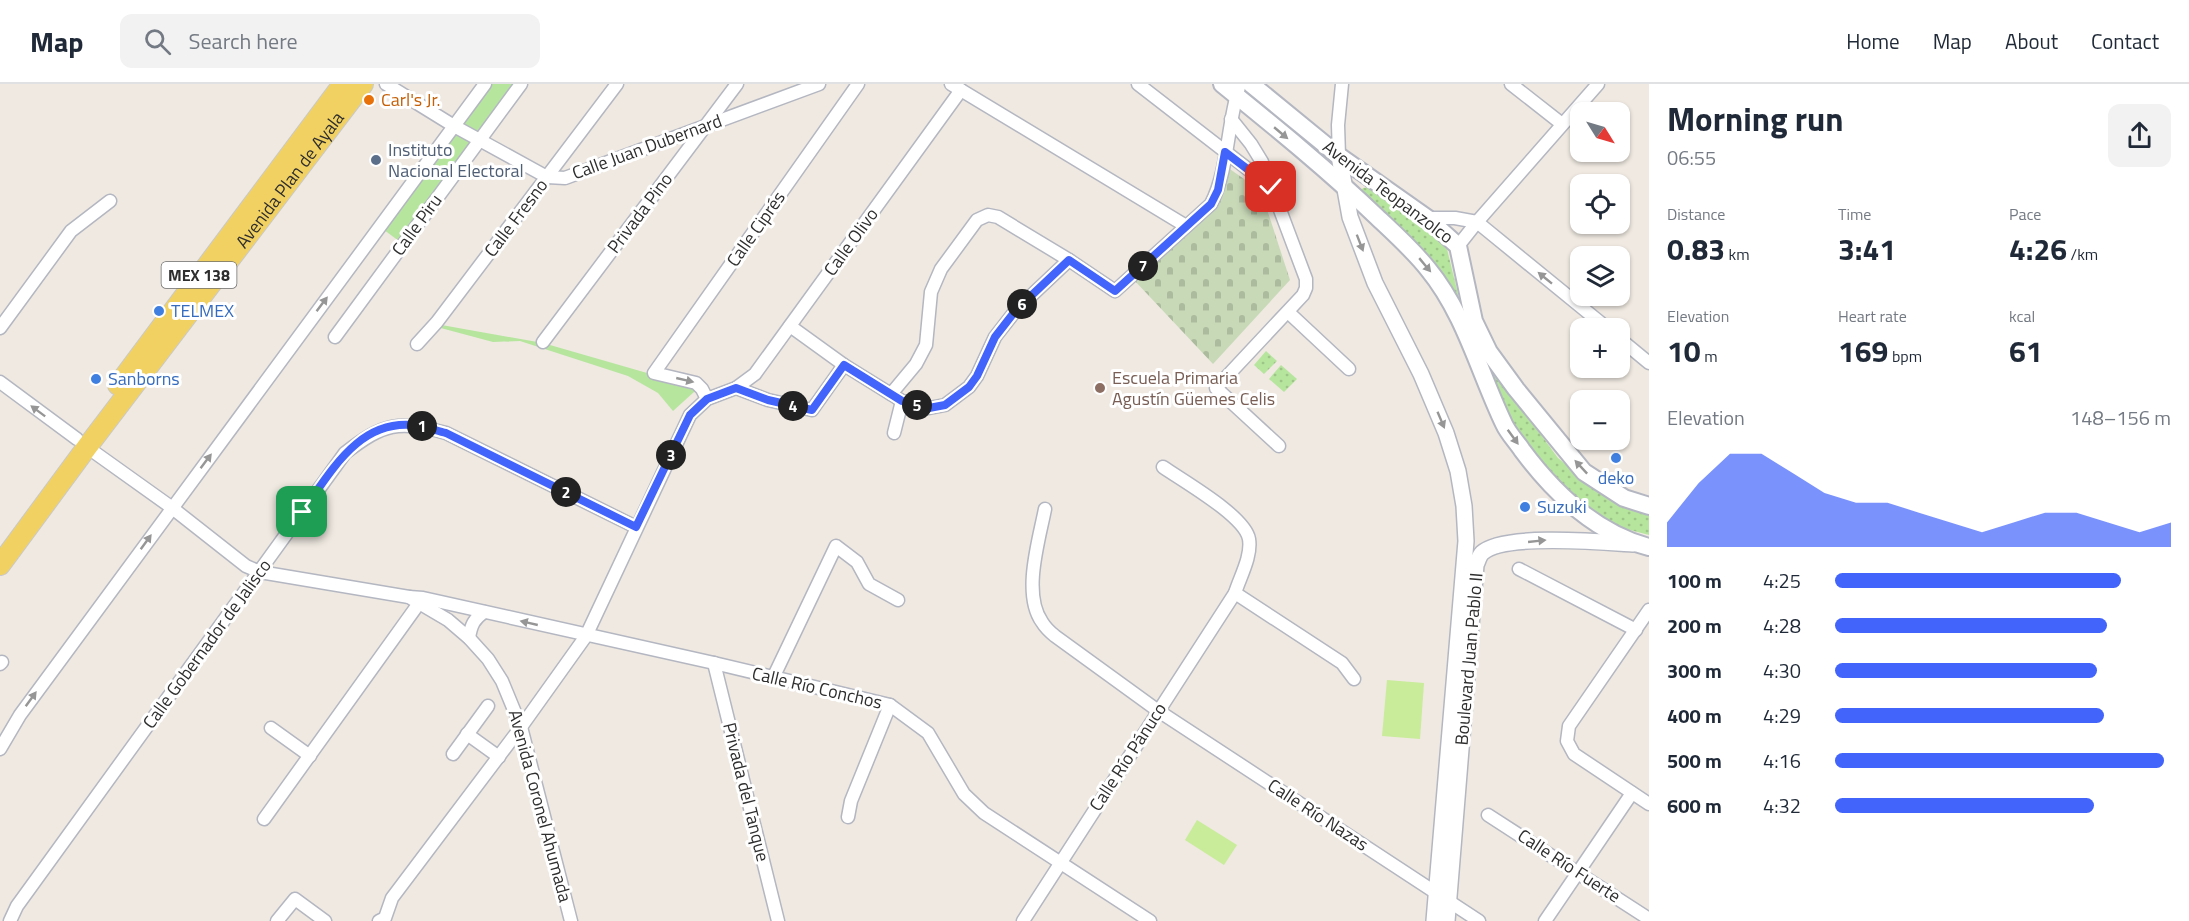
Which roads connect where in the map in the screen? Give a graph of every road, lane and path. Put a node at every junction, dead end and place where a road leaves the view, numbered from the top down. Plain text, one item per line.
1 (343, 84) edge
2 (363, 84) edge
3 (386, 84) edge
4 (485, 84) edge
5 (521, 84) edge
6 (617, 84) edge
7 (736, 84) edge
8 (819, 84) edge
9 (858, 84) edge
10 (1138, 84) edge
11 (1222, 84) edge
12 (1251, 84) edge
13 (1342, 84) edge
14 (1512, 84) edge
15 (1598, 84) edge
16 (956, 87) edge
17 (1238, 90) edge
18 (1231, 119) junction
19 (1562, 124) junction
20 (706, 125) junction
21 (454, 126) junction
22 (480, 140) junction
23 (1225, 152) junction
24 (1339, 156) junction
25 (548, 177) junction
26 (1271, 187) junction
27 (1345, 187) junction
28 (110, 201) dead end
29 (1427, 218) junction
30 (1477, 222) junction
31 (1186, 226) junction
32 (1458, 246) junction
33 (1069, 260) junction
34 (1288, 312) junction
35 (1595, 318) edge
36 (790, 326) junction
37 (0, 327) edge
38 (335, 337) dead end
39 (543, 342) dead end
40 (417, 345) dead end
41 (1630, 347) edge
42 (1649, 363) edge
43 (844, 365) junction
44 (1349, 369) dead end
45 (0, 382) edge
46 (736, 388) junction
47 (896, 397) junction
48 (707, 399) junction
49 (894, 433) dead end
50 (82, 443) junction
51 (1279, 446) dead end
52 (1163, 467) dead end
53 (1649, 506) edge
54 (171, 507) junction
55 (1045, 509) dead end
56 (636, 527) junction
57 (0, 544) edge
58 (1642, 546) edge
59 (0, 565) edge
60 (1519, 568) dead end
61 (260, 572) junction
62 (1235, 593) junction
63 (417, 600) junction
64 (898, 600) dead end
65 (1649, 610) edge
66 (484, 612) junction
67 (1635, 630) junction
68 (586, 636) junction
69 (469, 638) junction
70 (714, 663) junction
71 (773, 678) junction
72 (1354, 679) dead end
73 (890, 705) junction
74 (488, 706) dead end
75 (1157, 710) junction
76 (521, 727) junction
77 (271, 728) dead end
78 (467, 734) junction
79 (0, 749) edge
80 (453, 754) dead end
81 (310, 756) junction
82 (499, 757) junction
83 (1632, 793) junction
84 (1649, 804) edge
85 (1488, 815) dead end
86 (848, 818) dead end
87 (264, 819) dead end
88 (1060, 863) junction
89 (1579, 871) junction
90 (1443, 897) junction
91 (1649, 919) edge
92 (10, 921) edge
93 (277, 921) edge
94 (325, 921) edge
95 (379, 921) edge
96 (571, 921) edge
97 (778, 921) edge
98 (1023, 921) edge
99 (1150, 921) edge
100 (1434, 921) edge
101 (1447, 921) edge
102 (1479, 921) edge
103 (1545, 921) edge

1 - 50 main road, Avenida Plan de Ayala / MEX 138
2 - 50 main road, Avenida Plan de Ayala / MEX 138
3 - 21 street, Calle Juan Dubernard
4 - 21 street
5 - 22 street, Calle Piru
6 - 25 street, Calle Fresno
7 - 20 street, Privada Pino
8 - 20 street, Calle Juan Dubernard
9 -> 48 street, Calle Ciprés
10 - 23 street
11 - 17 main road, Avenida Teopanzolco
12 - 24 main road, Avenida Teopanzolco
13 - 24 street
14 - 19 street
15 - 19 street
16 - 31 street
16 - 36 street, Calle Olivo
17 - 18 street
17 -> 27 main road, Avenida Teopanzolco
18 - 23 street
18 - 26 street
19 - 30 street
20 - 25 street, Calle Juan Dubernard
20 - 39 street, Privada Pino
21 - 22 street, Calle Juan Dubernard
54 -> 21 street
22 - 25 street, Calle Juan Dubernard
22 - 38 street, Calle Piru
23 - 26 street
23 - 31 street
24 - 27 street, Boulevard Juan Pablo II
24 - 29 main road, Avenida Teopanzolco
25 - 40 street, Calle Fresno
26 - 34 street
27 -> 58 main road, Avenida Teopanzolco
27 -> 90 street, Boulevard Juan Pablo II
28 - 37 street
29 - 30 street
29 - 32 main road, Avenida Teopanzolco
30 - 32 street
35 -> 30 street
31 - 33 street
53 -> 32 main road, Avenida Teopanzolco
33 - 47 street
33 - 47 street
34 - 44 street
34 - 51 street
36 - 43 street
36 - 46 street, Calle Olivo
41 - 42 street
43 - 46 street
43 - 47 street
50 -> 45 street, Avenida Coronel Ahumada
46 - 48 street, Calle Olivo
47 - 49 street
48 - 56 street
50 - 54 street, Avenida Coronel Ahumada
50 - 57 main road, Avenida Plan de Ayala / MEX 138
50 - 59 main road, Avenida Plan de Ayala / MEX 138
52 - 62 street, Calle Río Pánuco
54 - 61 street, Avenida Coronel Ahumada
79 -> 54 street
55 - 75 street, Calle Río Nazas
56 - 61 street, Calle Gobernador de Jalisco
56 - 68 street
90 -> 58 street, Boulevard Juan Pablo II
60 - 67 street
61 - 63 street, Avenida Coronel Ahumada
61 - 92 street, Calle Gobernador de Jalisco
62 - 72 street
62 - 75 street, Calle Río Pánuco
63 - 66 street, Calle Río Conchos
63 - 69 street, Avenida Coronel Ahumada
63 - 81 street
64 - 71 street
65 - 67 street
68 -> 66 street, Calle Río Conchos
66 - 69 street
67 - 83 street
68 - 70 street, Calle Río Conchos
68 - 76 street
69 - 76 street, Avenida Coronel Ahumada
70 - 71 street, Calle Río Conchos
70 - 97 street, Privada del Tanque
71 - 73 street, Calle Río Conchos
73 - 86 street
73 - 88 street, Calle Río Conchos
74 - 78 street
75 - 88 street, Calle Río Pánuco
75 - 90 street, Calle Río Nazas
76 - 82 street
76 - 96 street, Avenida Coronel Ahumada
77 - 81 street
78 - 80 street
78 - 82 street
81 - 87 street
82 - 95 street
83 - 84 street
83 - 89 street
85 - 89 street, Calle Río Fuerte
88 - 98 street, Calle Río Pánuco
88 - 99 street, Calle Río Conchos
89 - 91 street, Calle Río Fuerte
89 - 103 street
90 - 100 street, Boulevard Juan Pablo II
90 - 101 street, Boulevard Juan Pablo II
90 - 102 street, Calle Río Nazas
93 - 94 street

